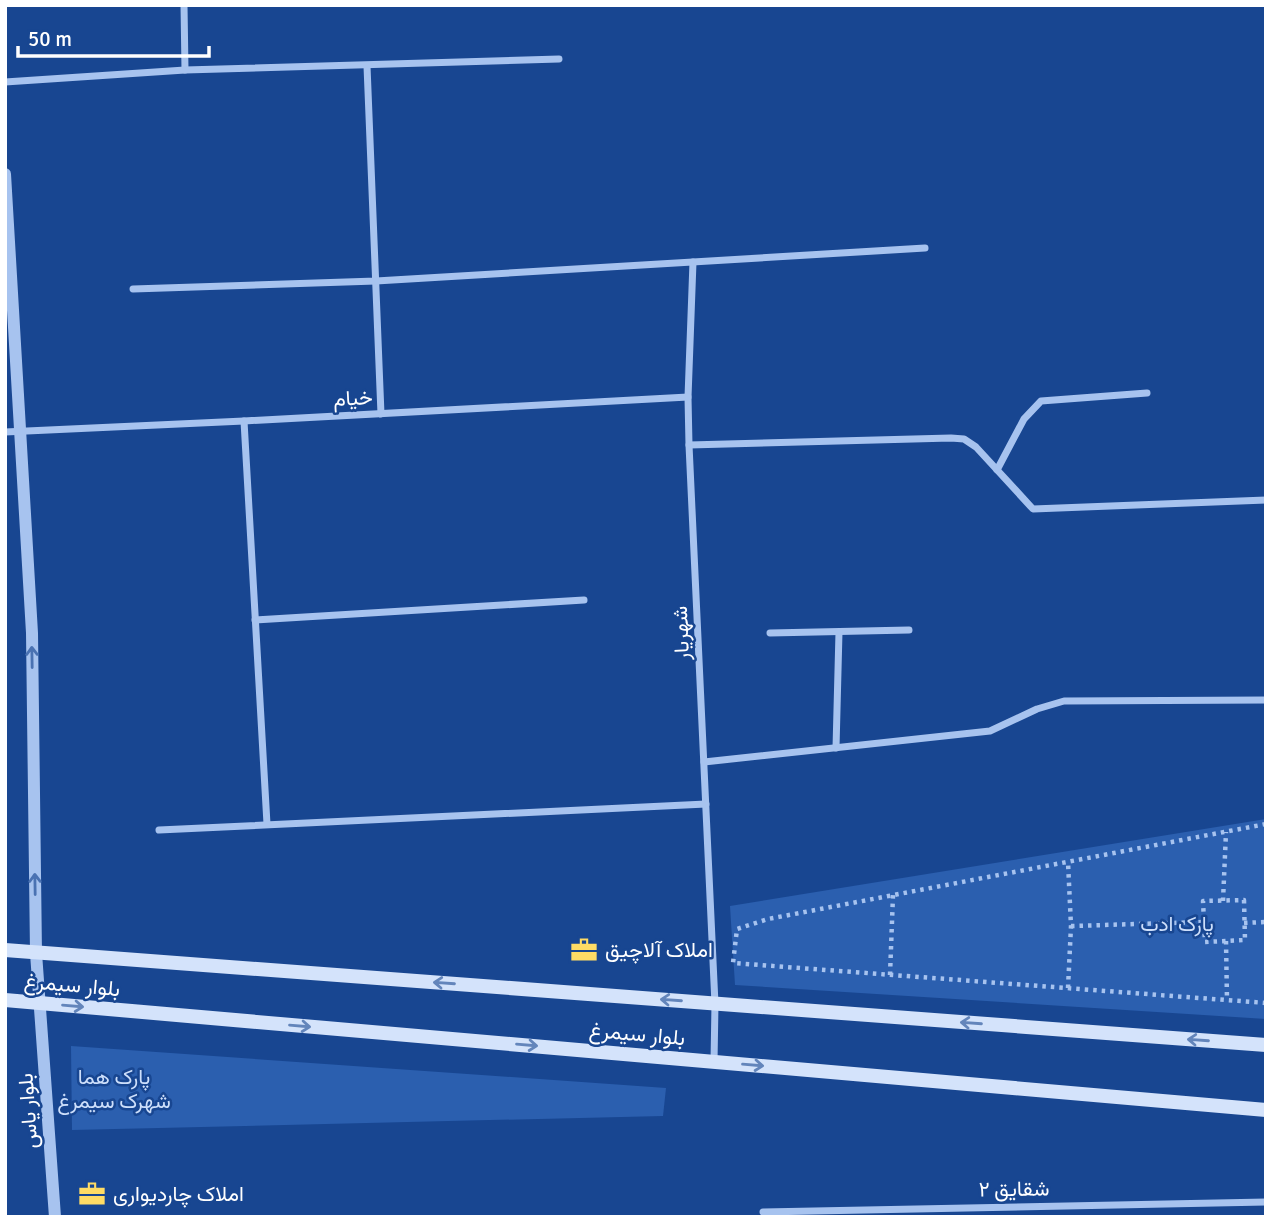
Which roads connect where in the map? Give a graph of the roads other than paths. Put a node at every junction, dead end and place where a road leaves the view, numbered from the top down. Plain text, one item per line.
1 (184, 5) edge
2 (559, 59) dead end
3 (367, 66) junction
4 (185, 70) junction
5 (5, 82) edge
6 (5, 174) edge
7 (926, 248) dead end
8 (693, 262) junction
9 (376, 281) junction
10 (133, 289) dead end
11 (1146, 393) dead end
12 (688, 397) junction
13 (381, 414) junction
14 (244, 421) junction
15 (19, 430) junction
16 (5, 432) edge
17 (689, 445) junction
18 (997, 470) junction
19 (1266, 500) edge
20 (584, 600) dead end
21 (255, 620) junction
22 (909, 630) dead end
23 (839, 632) junction
24 (770, 633) dead end
25 (1266, 700) edge
26 (836, 748) junction
27 (704, 762) junction
28 (706, 804) junction
29 (267, 824) junction
30 (159, 830) dead end
31 (5, 950) edge
32 (36, 953) junction
33 (5, 1000) edge
34 (40, 1003) junction
35 (715, 1004) junction
36 (1266, 1045) edge
37 (714, 1062) junction
38 (1266, 1110) edge
39 (1266, 1202) edge
40 (991, 1208) junction
41 (763, 1212) dead end
42 (55, 1217) edge
43 (991, 1217) edge

1 - 4 street
2 - 3 street
3 - 4 street
3 - 9 street
4 - 5 street
6 - 15 street, بلوار یاس
7 - 8 street
8 - 9 street
8 - 12 street, شهریار
9 - 10 street
9 - 13 street
11 - 18 street
12 - 13 street, خیام
12 - 17 street, شهریار
13 - 14 street, خیام
14 - 15 street, خیام
14 - 21 street
15 - 16 street, خیام
32 -> 15 street, بلوار یاس
17 - 18 street
17 - 27 street, شهریار
18 - 19 street
20 - 21 street
21 - 29 street
22 - 23 street
23 - 24 street
23 - 26 street
25 - 26 street
26 - 27 street
27 - 28 street, شهریار
28 - 29 street
28 - 35 street, شهریار
29 - 30 street
31 - 32 main road, بلوار سیمرغ
32 - 34 street, بلوار یاس
35 -> 32 main road, بلوار سیمرغ
33 - 34 main road, بلوار سیمرغ
34 -> 37 main road, بلوار سیمرغ
34 - 42 street, بلوار یاس
36 -> 35 main road, بلوار سیمرغ
35 - 37 street, شهریار
37 -> 38 main road, بلوار سیمرغ
39 - 40 street, شقایق ۲
40 - 41 street, شقایق ۲
40 - 43 street

